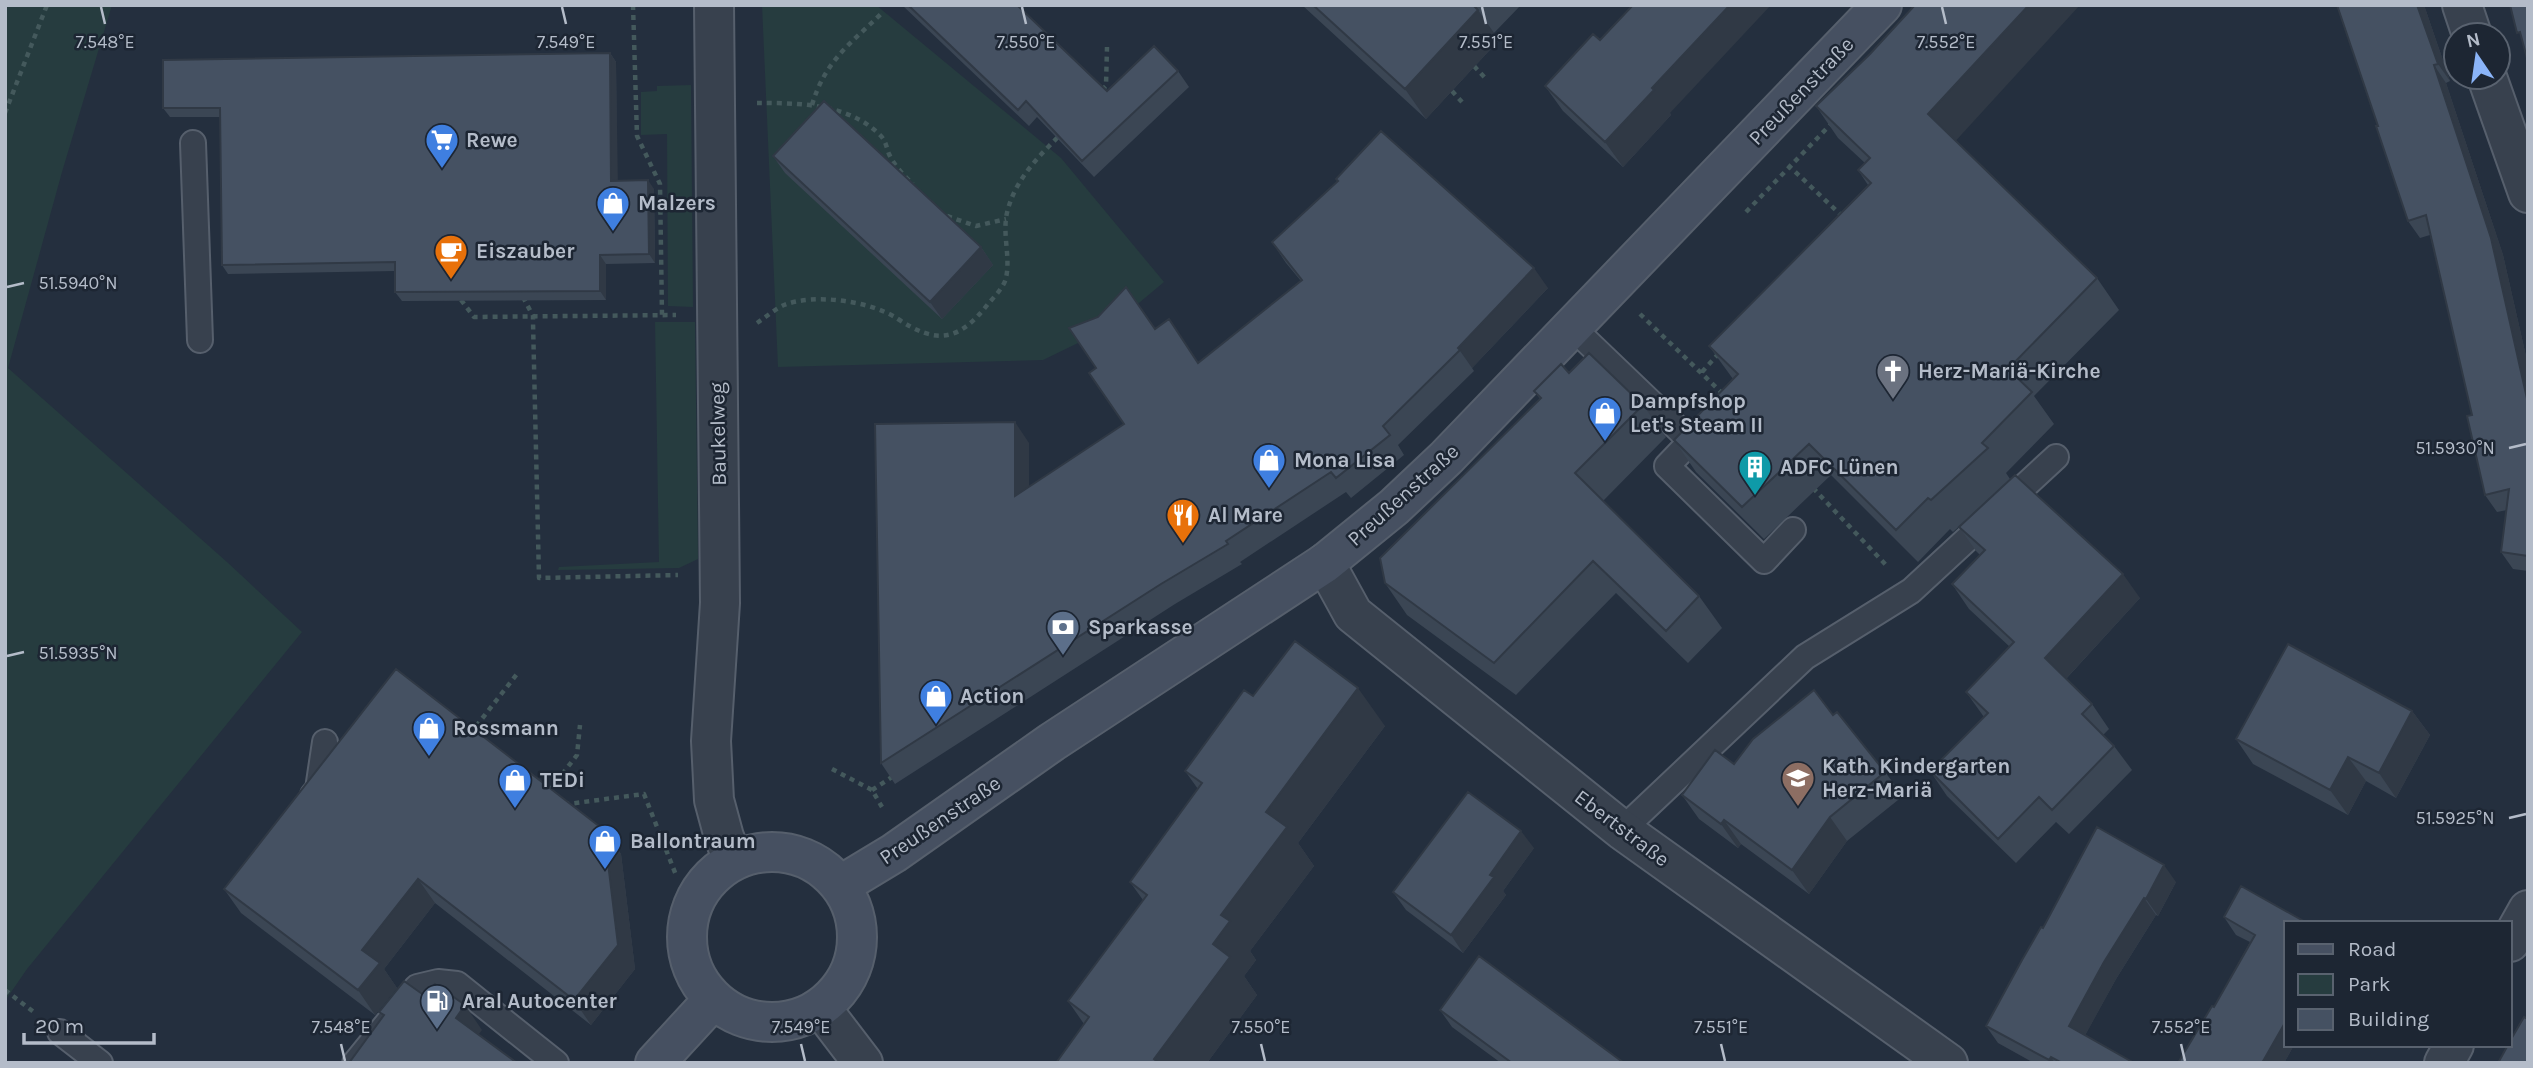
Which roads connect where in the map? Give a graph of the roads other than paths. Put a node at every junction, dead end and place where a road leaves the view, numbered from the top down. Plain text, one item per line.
1 (713, 5) edge
2 (1882, 5) edge
3 (2492, 91) edge
4 (193, 143) dead end
5 (2528, 193) edge
6 (1573, 327) junction
7 (200, 340) dead end
8 (2056, 457) dead end
9 (1793, 530) dead end
10 (1325, 564) junction
11 (325, 742) dead end
12 (301, 810) edge
13 (1622, 830) junction
14 (733, 860) junction
15 (841, 885) junction
16 (2528, 911) edge
17 (2512, 939) edge
18 (713, 1000) junction
19 (821, 1008) junction
20 (60, 1032) dead end
21 (2453, 1047) edge
22 (100, 1063) edge
23 (355, 1063) edge
24 (556, 1063) edge
25 (655, 1063) edge
26 (863, 1063) edge
27 (1948, 1063) edge
28 (2444, 1063) edge

1 - 14 street, Baukelweg
2 - 6 street, Preußenstraße
3 - 5 street
4 - 7 lane
6 - 9 lane
6 - 10 street, Preußenstraße
8 - 13 lane
10 - 13 street, Ebertstraße
10 - 15 street, Preußenstraße
11 - 12 lane
13 - 27 street, Ebertstraße
14 - 15 street
14 - 18 street
15 - 19 street
16 - 17 street
18 - 19 street
18 - 25 street
19 - 26 street
20 - 22 lane
21 - 28 street
23 - 24 lane

